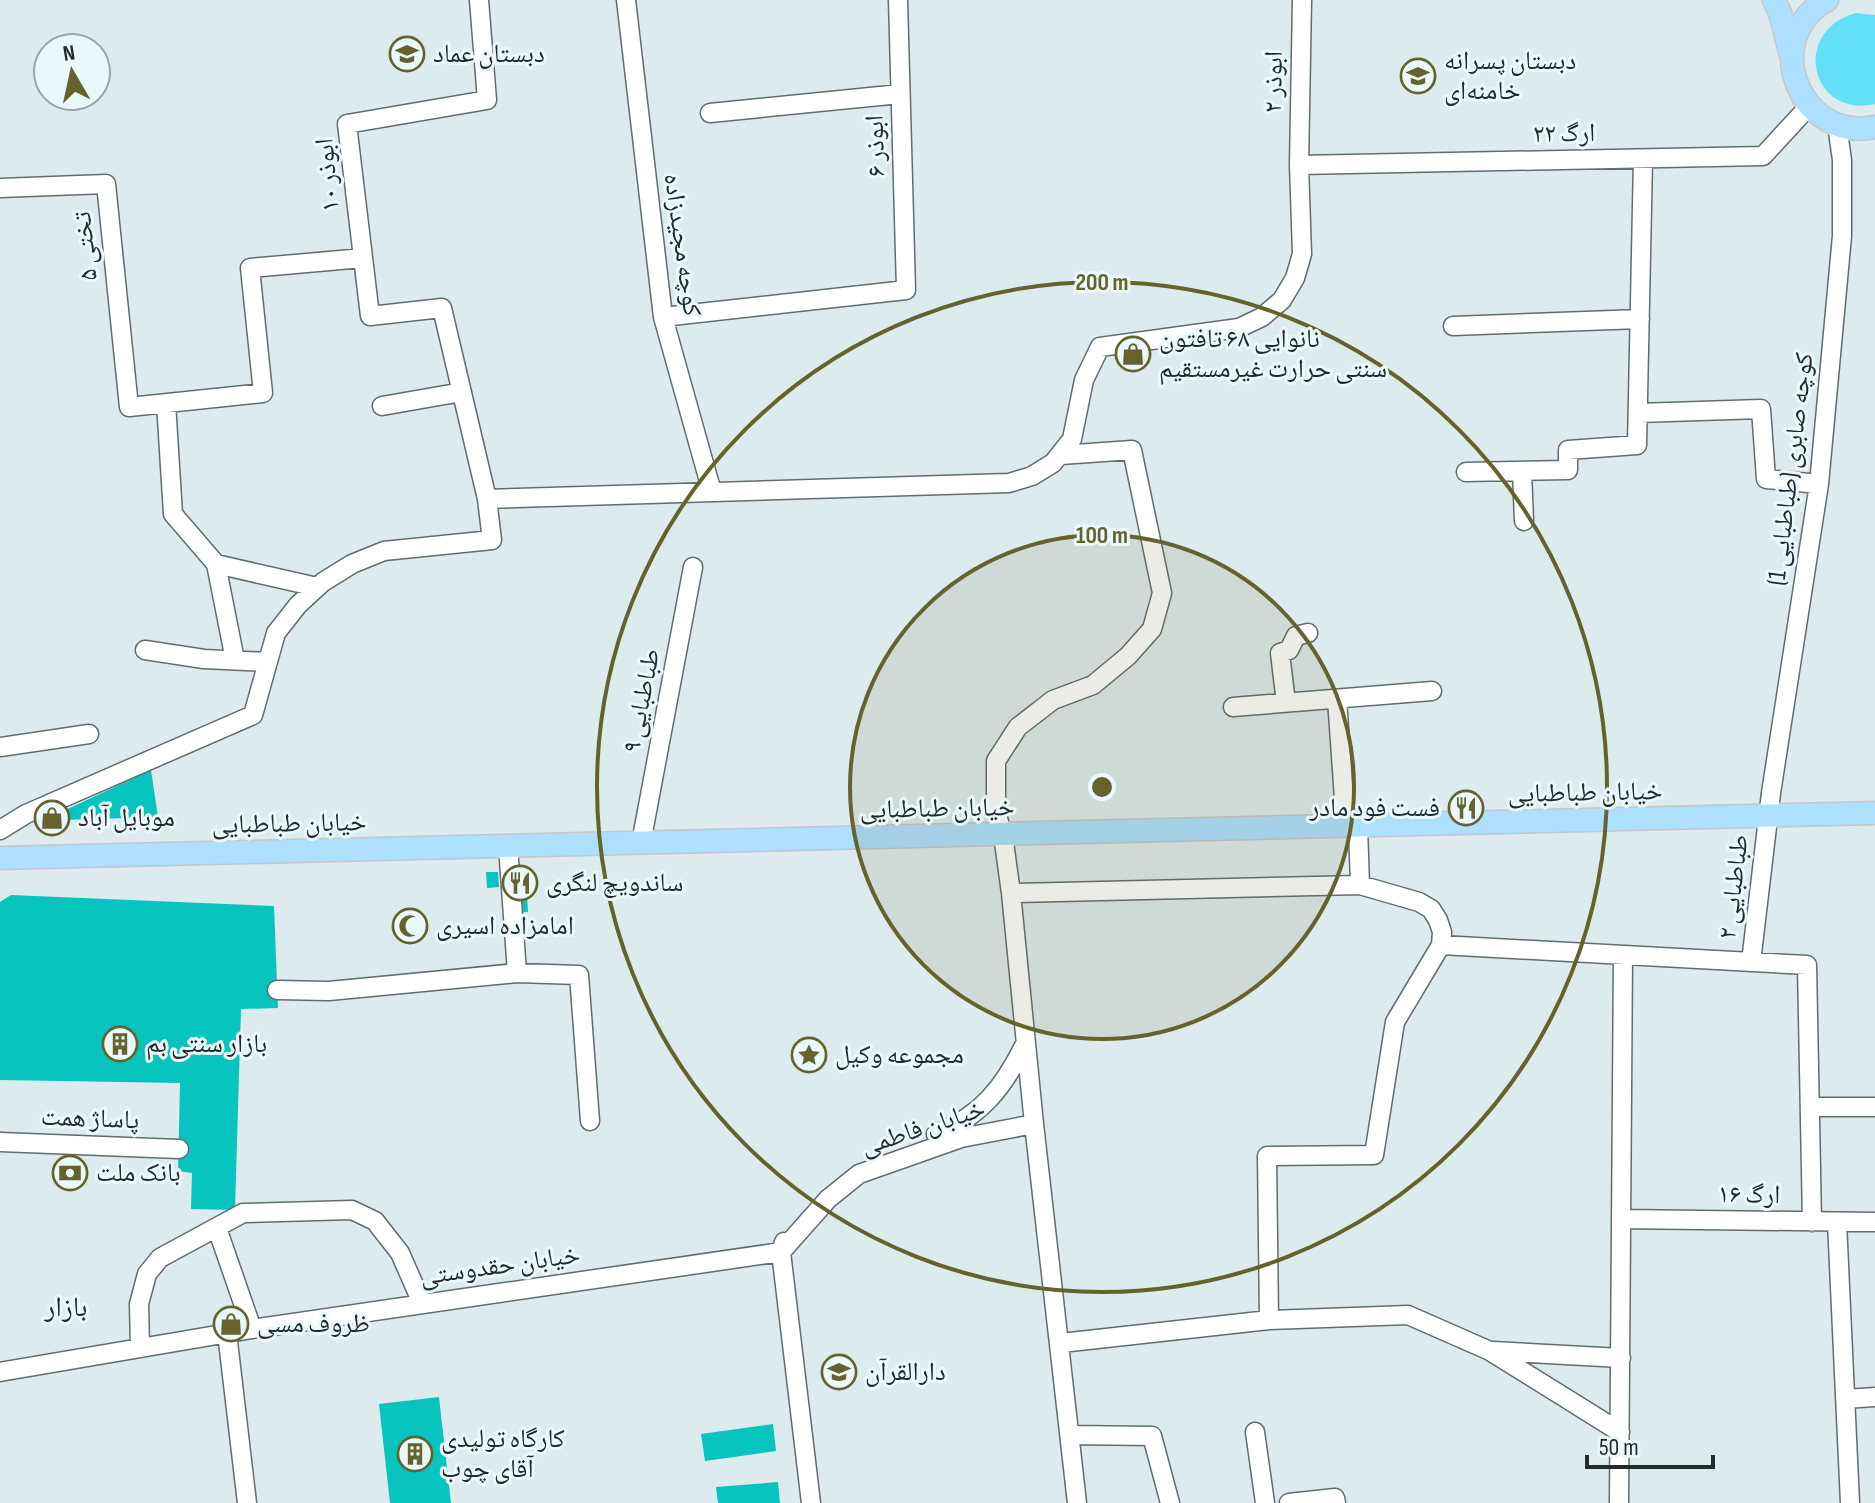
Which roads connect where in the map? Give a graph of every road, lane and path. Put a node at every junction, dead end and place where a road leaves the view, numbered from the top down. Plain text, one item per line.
1 (479, 0) edge
2 (626, 0) edge
3 (898, 0) edge
4 (907, 0) edge
5 (1302, 0) edge
6 (1774, 0) edge
7 (1827, 0) edge
8 (1792, 60) junction
9 (900, 94) junction
10 (1809, 106) junction
11 (710, 113) dead end
12 (1837, 125) junction
13 (1875, 127) edge
14 (1643, 159) junction
15 (1299, 165) junction
16 (0, 188) edge
17 (363, 258) junction
18 (663, 317) junction
19 (1640, 319) junction
20 (1453, 326) dead end
21 (462, 392) junction
22 (166, 403) junction
23 (382, 406) dead end
24 (1638, 413) junction
25 (1061, 455) junction
26 (1522, 471) junction
27 (1466, 472) dead end
28 (1819, 484) junction
29 (712, 492) junction
30 (487, 499) junction
31 (1524, 521) dead end
32 (216, 564) junction
33 (693, 567) dead end
34 (317, 587) junction
35 (1308, 633) dead end
36 (145, 650) dead end
37 (235, 660) junction
38 (268, 662) junction
39 (1432, 691) dead end
40 (1337, 699) junction
41 (1286, 703) junction
42 (1233, 707) dead end
43 (89, 734) dead end
44 (0, 747) edge
45 (1875, 813) edge
46 (1768, 817) junction
47 (1352, 827) junction
48 (0, 830) edge
49 (1003, 835) junction
50 (641, 843) junction
51 (508, 846) junction
52 (0, 858) edge
53 (1360, 885) junction
54 (1011, 893) junction
55 (1441, 945) junction
56 (1623, 955) junction
57 (1751, 962) junction
58 (517, 973) junction
59 (277, 990) dead end
60 (1024, 1046) junction
61 (1810, 1107) junction
62 (1875, 1107) edge
63 (590, 1121) dead end
64 (1034, 1124) junction
65 (0, 1142) edge
66 (179, 1149) dead end
67 (1621, 1219) junction
68 (1812, 1222) junction
69 (1837, 1222) junction
70 (1875, 1222) edge
71 (217, 1228) junction
72 (781, 1252) junction
73 (422, 1303) junction
74 (1269, 1320) junction
75 (252, 1329) junction
76 (227, 1333) junction
77 (1061, 1343) junction
78 (140, 1347) junction
79 (1490, 1351) junction
80 (1621, 1358) junction
81 (0, 1372) edge
82 (1875, 1397) edge
83 (1845, 1399) junction
84 (1255, 1432) dead end
85 (1620, 1432) junction
86 (1070, 1435) junction
87 (247, 1503) edge
88 (811, 1503) edge
89 (1077, 1503) edge
90 (1170, 1503) edge
91 (1265, 1503) edge
92 (1289, 1503) edge
93 (1336, 1503) edge
94 (1619, 1503) edge
95 (1850, 1503) edge

1 - 17 street, ابوذر ۱۰
2 - 18 street, کوچه مجیدزاده
3 - 4 street
3 - 9 street, ابوذر ۶
5 - 15 street, ابوذر ۲
6 - 8 main road
7 - 8 main road
8 - 10 main road
9 - 11 street
9 - 18 street, ابوذر ۶
10 - 12 main road
10 - 14 street, ارگ ۲۲
12 - 13 main road
12 - 28 street, کوچه صابری (طباطبایی 1)
14 - 15 street, ارگ ۲۲
14 - 19 street
15 - 25 street, ابوذر ۲
16 - 22 street, تختی ۵
17 - 21 street, ابوذر ۱۰
17 - 22 street
18 - 29 street, کوچه مجیدزاده
19 - 20 street
19 - 24 street
21 - 23 street
21 - 30 street
22 - 32 street
24 - 26 street
24 - 28 street
25 - 29 street
25 - 49 street
26 - 27 street
26 - 31 street
28 - 46 street, کوچه صابری (طباطبایی 1)
29 - 30 street
30 - 34 street
32 - 34 street
32 - 37 street
33 - 50 street, طباطبایی ۹
34 - 38 street
35 - 41 street
36 - 37 street
37 - 38 street
38 - 48 street
39 - 40 street
40 - 41 street
40 - 47 street
41 - 42 street
43 - 44 street
45 - 46 main road, خیابان طباطبایی
46 - 47 main road, خیابان طباطبایی
46 - 57 street, طباطبایی ۲
47 - 49 main road, خیابان طباطبایی
47 - 53 street
49 - 50 main road, خیابان طباطبایی
49 - 54 street
50 - 51 main road, خیابان طباطبایی
51 - 52 main road, خیابان طباطبایی
51 - 58 street
53 - 54 street
53 - 55 street
54 - 60 street
55 - 56 street
55 - 74 street
56 - 57 street
56 - 67 street
57 - 61 street
58 - 59 street
58 - 63 street
60 - 64 street
60 - 72 street, خیابان فاطمی
61 - 62 street
61 - 68 street
64 - 72 street, خیابان فاطمی
64 - 77 street
65 - 66 street, پاساژ همت
67 - 68 street, ارگ ۱۶
67 - 80 street
68 - 69 street, ارگ ۱۶
69 - 70 street, ارگ ۱۶
69 - 83 street
71 - 73 street
71 - 75 street
71 - 78 street
72 - 73 street, خیابان حقدوستی
72 - 88 street
73 - 75 street, خیابان حقدوستی
74 - 77 street
74 - 79 street
75 - 76 street, خیابان حقدوستی
76 - 78 street, خیابان حقدوستی
76 - 87 street
77 - 86 street
78 - 81 street, خیابان حقدوستی
79 - 80 street
79 - 85 street
80 - 85 street
82 - 83 street
83 - 95 street
84 - 91 street
85 - 94 street
86 - 89 street
86 - 90 street
92 - 93 street

